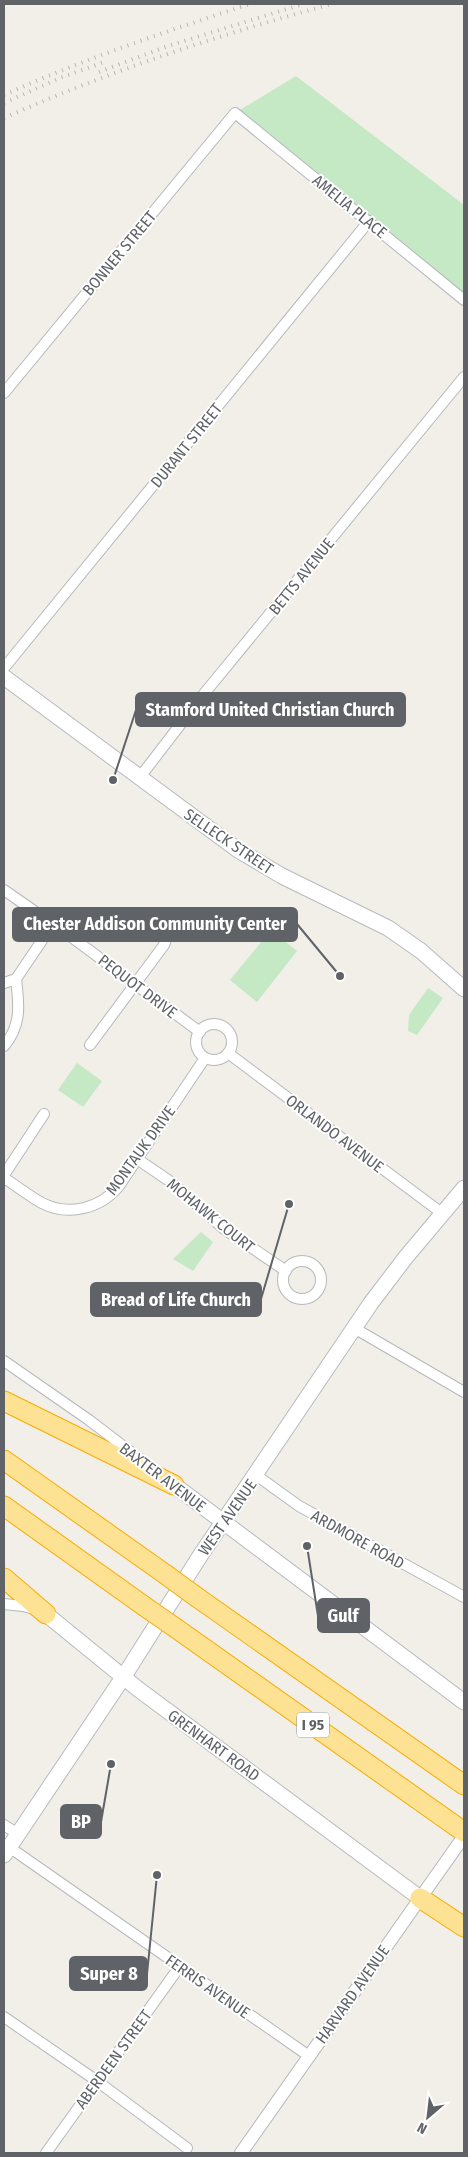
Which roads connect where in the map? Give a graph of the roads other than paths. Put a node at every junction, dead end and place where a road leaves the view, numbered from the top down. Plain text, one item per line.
1 (235, 113) joint
2 (369, 221) junction
3 (464, 300) edge
4 (464, 378) edge
5 (4, 393) edge
6 (4, 668) edge
7 (4, 677) edge
8 (140, 777) junction
9 (4, 890) edge
10 (174, 919) dead end
11 (51, 927) junction
12 (16, 979) junction
13 (4, 983) edge
14 (135, 984) junction
15 (464, 989) edge
16 (200, 1032) junction
17 (90, 1045) dead end
18 (4, 1046) edge
19 (228, 1053) junction
20 (205, 1058) junction
21 (44, 1114) dead end
22 (137, 1159) junction
23 (4, 1176) edge
24 (464, 1188) edge
25 (443, 1214) junction
26 (286, 1271) dead end
27 (354, 1328) junction
28 (4, 1361) edge
29 (464, 1392) edge
30 (4, 1401) edge
31 (4, 1460) edge
32 (256, 1475) junction
33 (174, 1485) junction
34 (4, 1506) edge
35 (223, 1523) junction
36 (4, 1578) edge
37 (464, 1597) edge
38 (4, 1604) edge
39 (46, 1614) junction
40 (124, 1676) junction
41 (464, 1702) edge
42 (464, 1785) edge
43 (4, 1826) edge
44 (457, 1826) edge
45 (464, 1836) edge
46 (10, 1845) edge
47 (420, 1898) junction
48 (464, 1927) edge
49 (180, 1966) junction
50 (4, 2016) edge
51 (308, 2056) junction
52 (97, 2081) junction
53 (188, 2148) dead end
54 (46, 2153) edge
55 (241, 2153) edge

1 - 2 street, AMELIA PLACE
1 - 5 street, BONNER STREET
2 - 3 street, AMELIA PLACE
2 - 6 street, DURANT STREET
4 - 8 street, BETTS AVENUE
7 - 8 main road, SELLECK STREET
8 - 15 main road, SELLECK STREET
9 - 11 street, PEQUOT DRIVE
10 - 14 street
11 - 12 street
11 - 14 street, PEQUOT DRIVE
12 - 13 street
12 - 18 street
14 - 16 street, PEQUOT DRIVE
14 - 17 street
16 - 19 street
16 - 20 street
19 - 20 street
19 - 25 street, ORLANDO AVENUE
20 - 22 street, MONTAUK DRIVE
21 - 23 street
22 - 23 street, MONTAUK DRIVE
22 - 26 street, MOHAWK COURT
24 - 25 main road, WEST AVENUE
25 - 27 main road, WEST AVENUE
27 - 29 street
27 - 32 main road, WEST AVENUE
28 - 33 street, BAXTER AVENUE
30 - 33 highway
31 - 42 highway, I 95, bridge
32 - 35 main road, WEST AVENUE
32 - 37 street, ARDMORE ROAD
33 - 35 main road, BAXTER AVENUE
34 - 44 highway, I 95, bridge
35 - 40 main road, WEST AVENUE
35 - 41 main road, BAXTER AVENUE
36 - 39 highway
38 - 39 street, GRENHART ROAD
39 - 40 main road, GRENHART ROAD
40 - 46 main road, WEST AVENUE
40 - 47 main road, GRENHART ROAD
43 - 46 street, FERRIS AVENUE
45 - 47 street, HARVARD AVENUE
46 - 49 street, FERRIS AVENUE
47 - 48 highway
47 - 51 street, HARVARD AVENUE
49 - 51 street, FERRIS AVENUE
49 - 52 street, ABERDEEN STREET
50 - 52 street
51 - 55 street, HARVARD AVENUE
52 - 53 street
52 - 54 street, ABERDEEN STREET

